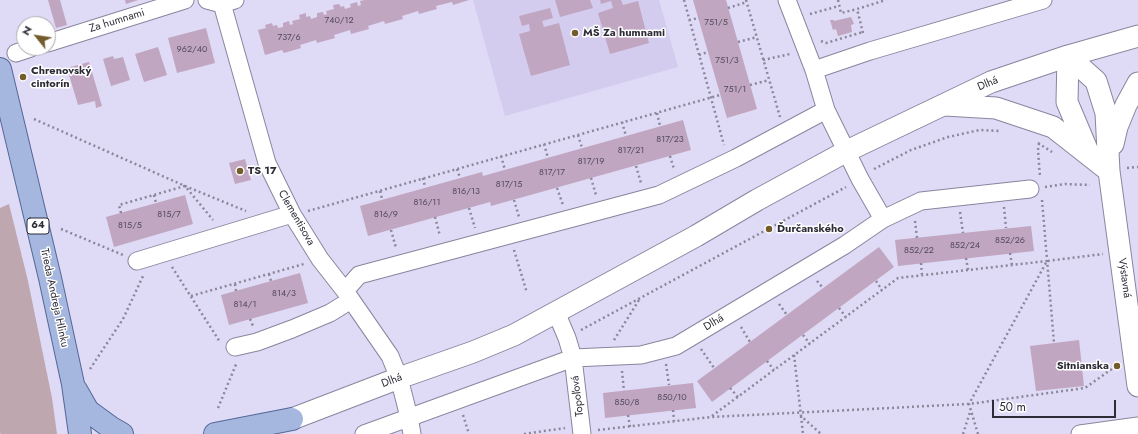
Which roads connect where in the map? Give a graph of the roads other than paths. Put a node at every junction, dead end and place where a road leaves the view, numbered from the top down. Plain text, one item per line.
1 (185, 0) edge
2 (788, 0) edge
3 (1043, 0) edge
4 (222, 1) edge
5 (1138, 36) edge
6 (56, 40) edge
7 (1068, 56) junction
8 (0, 69) edge
9 (814, 70) junction
10 (1138, 83) edge
11 (942, 104) junction
12 (826, 110) junction
13 (847, 151) junction
14 (1090, 156) junction
15 (1117, 170) junction
16 (1036, 188) road end
17 (298, 213) junction
18 (883, 219) junction
19 (151, 257) road end
20 (348, 295) junction
21 (556, 312) junction
22 (1134, 319) edge
23 (235, 348) road end
24 (573, 358) junction
25 (399, 378) junction
26 (73, 384) junction
27 (1138, 386) edge
28 (409, 417) junction
29 (292, 419) junction
30 (1138, 426) edge
31 (582, 431) edge
32 (1089, 433) edge
33 (80, 434) edge
34 (122, 434) edge
35 (215, 434) edge
36 (257, 434) edge
37 (364, 434) edge
38 (412, 434) edge

1 - 6 street, Za humnami
2 - 9 street
3 - 9 street
4 - 17 street, Clementisova
5 - 7 street, Dlhá
7 - 11 street, Dlhá
7 - 14 street
7 - 15 street
8 - 26 main road, Trieda Andreja Hlinku / 64
9 - 12 street
10 - 15 street
11 - 13 street, Dlhá
11 - 14 street
12 - 13 street
12 - 20 street
13 - 18 street
13 - 21 street, Dlhá
14 - 15 street
15 - 22 street, Výstavná
16 - 18 street, Dlhá
17 - 19 street
17 - 20 street, Clementisova
18 - 24 street, Dlhá
20 - 23 street
20 - 25 street, Clementisova
21 - 24 street
21 - 25 street, Dlhá
22 - 27 street, Výstavná
24 - 28 street, Dlhá
24 - 31 street, Topoľová
25 - 28 street, Clementisova
25 - 29 street, Dlhá
26 - 33 main road, Trieda Andreja Hlinku / 64
26 - 34 main road
28 - 37 street, Dlhá
28 - 38 street, Clementisova
29 - 35 main road
29 - 36 main road
30 - 32 street

